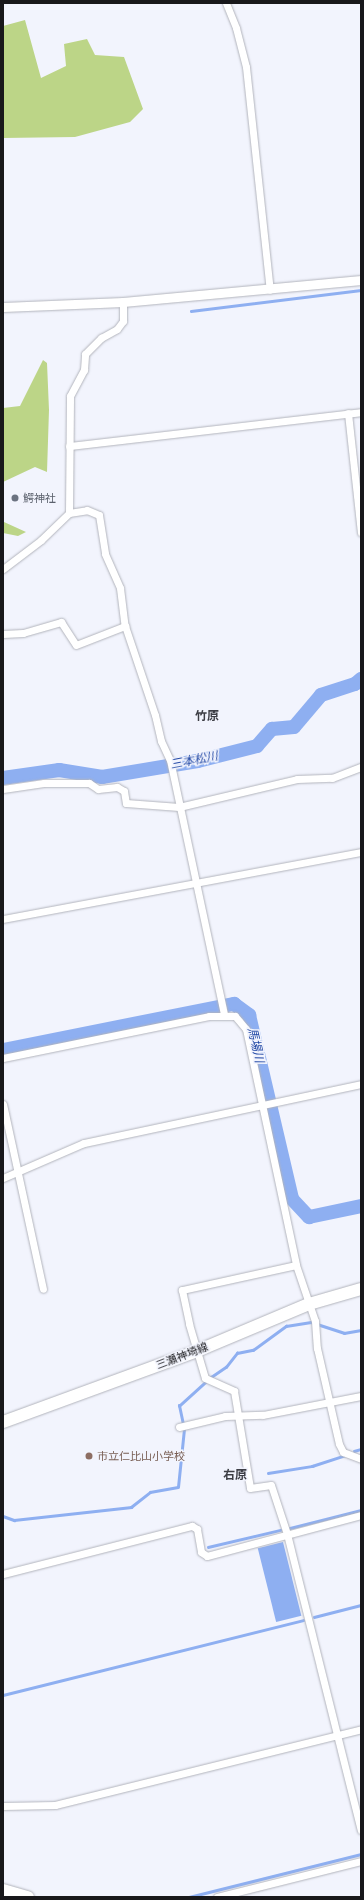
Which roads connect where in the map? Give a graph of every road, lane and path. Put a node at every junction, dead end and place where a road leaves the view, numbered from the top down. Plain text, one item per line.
1 (226, 3) edge
2 (361, 280) edge
3 (270, 290) junction
4 (124, 302) junction
5 (3, 308) edge
6 (361, 412) edge
7 (348, 413) junction
8 (69, 446) junction
9 (69, 513) junction
10 (361, 532) edge
11 (3, 569) edge
12 (125, 626) junction
13 (3, 634) edge
14 (361, 767) edge
15 (3, 789) edge
16 (179, 807) junction
17 (361, 852) edge
18 (196, 884) junction
19 (3, 919) edge
20 (224, 1015) junction
21 (3, 1058) edge
22 (361, 1084) edge
23 (3, 1104) edge
24 (262, 1105) junction
25 (18, 1170) junction
26 (3, 1178) edge
27 (296, 1265) junction
28 (43, 1289) dead end
29 (361, 1289) edge
30 (309, 1304) junction
31 (197, 1352) junction
32 (361, 1396) edge
33 (329, 1402) junction
34 (240, 1416) junction
35 (3, 1422) edge
36 (179, 1427) dead end
37 (361, 1459) edge
38 (361, 1515) edge
39 (287, 1534) junction
40 (3, 1574) edge
41 (361, 1729) edge
42 (337, 1735) junction
43 (3, 1806) edge
44 (361, 1830) edge
45 (361, 1861) edge
46 (3, 1890) edge
47 (28, 1897) edge
48 (217, 1897) edge

1 - 3 street
2 - 3 street
3 - 4 street
4 - 5 street
4 - 8 street
6 - 7 street
7 - 8 street
7 - 10 street
8 - 9 street
9 - 11 street
9 - 12 street
12 - 13 street
12 - 16 street
14 - 16 street
15 - 16 street
16 - 18 street
17 - 18 street
18 - 19 street
18 - 20 street
20 - 21 street
20 - 24 street
22 - 24 street
23 - 25 street
24 - 25 street
24 - 27 street
25 - 26 street
25 - 28 street
27 - 30 street
27 - 31 street
29 - 30 main road, 三瀬神埼線
30 - 31 main road, 三瀬神埼線
30 - 33 street
31 - 34 street
31 - 35 main road, 三瀬神埼線
32 - 33 street
33 - 34 street
33 - 37 street
34 - 36 street
34 - 39 street
38 - 39 street
39 - 40 street
39 - 42 street
41 - 42 street
42 - 43 street
42 - 44 street
45 - 48 street
46 - 47 main road

